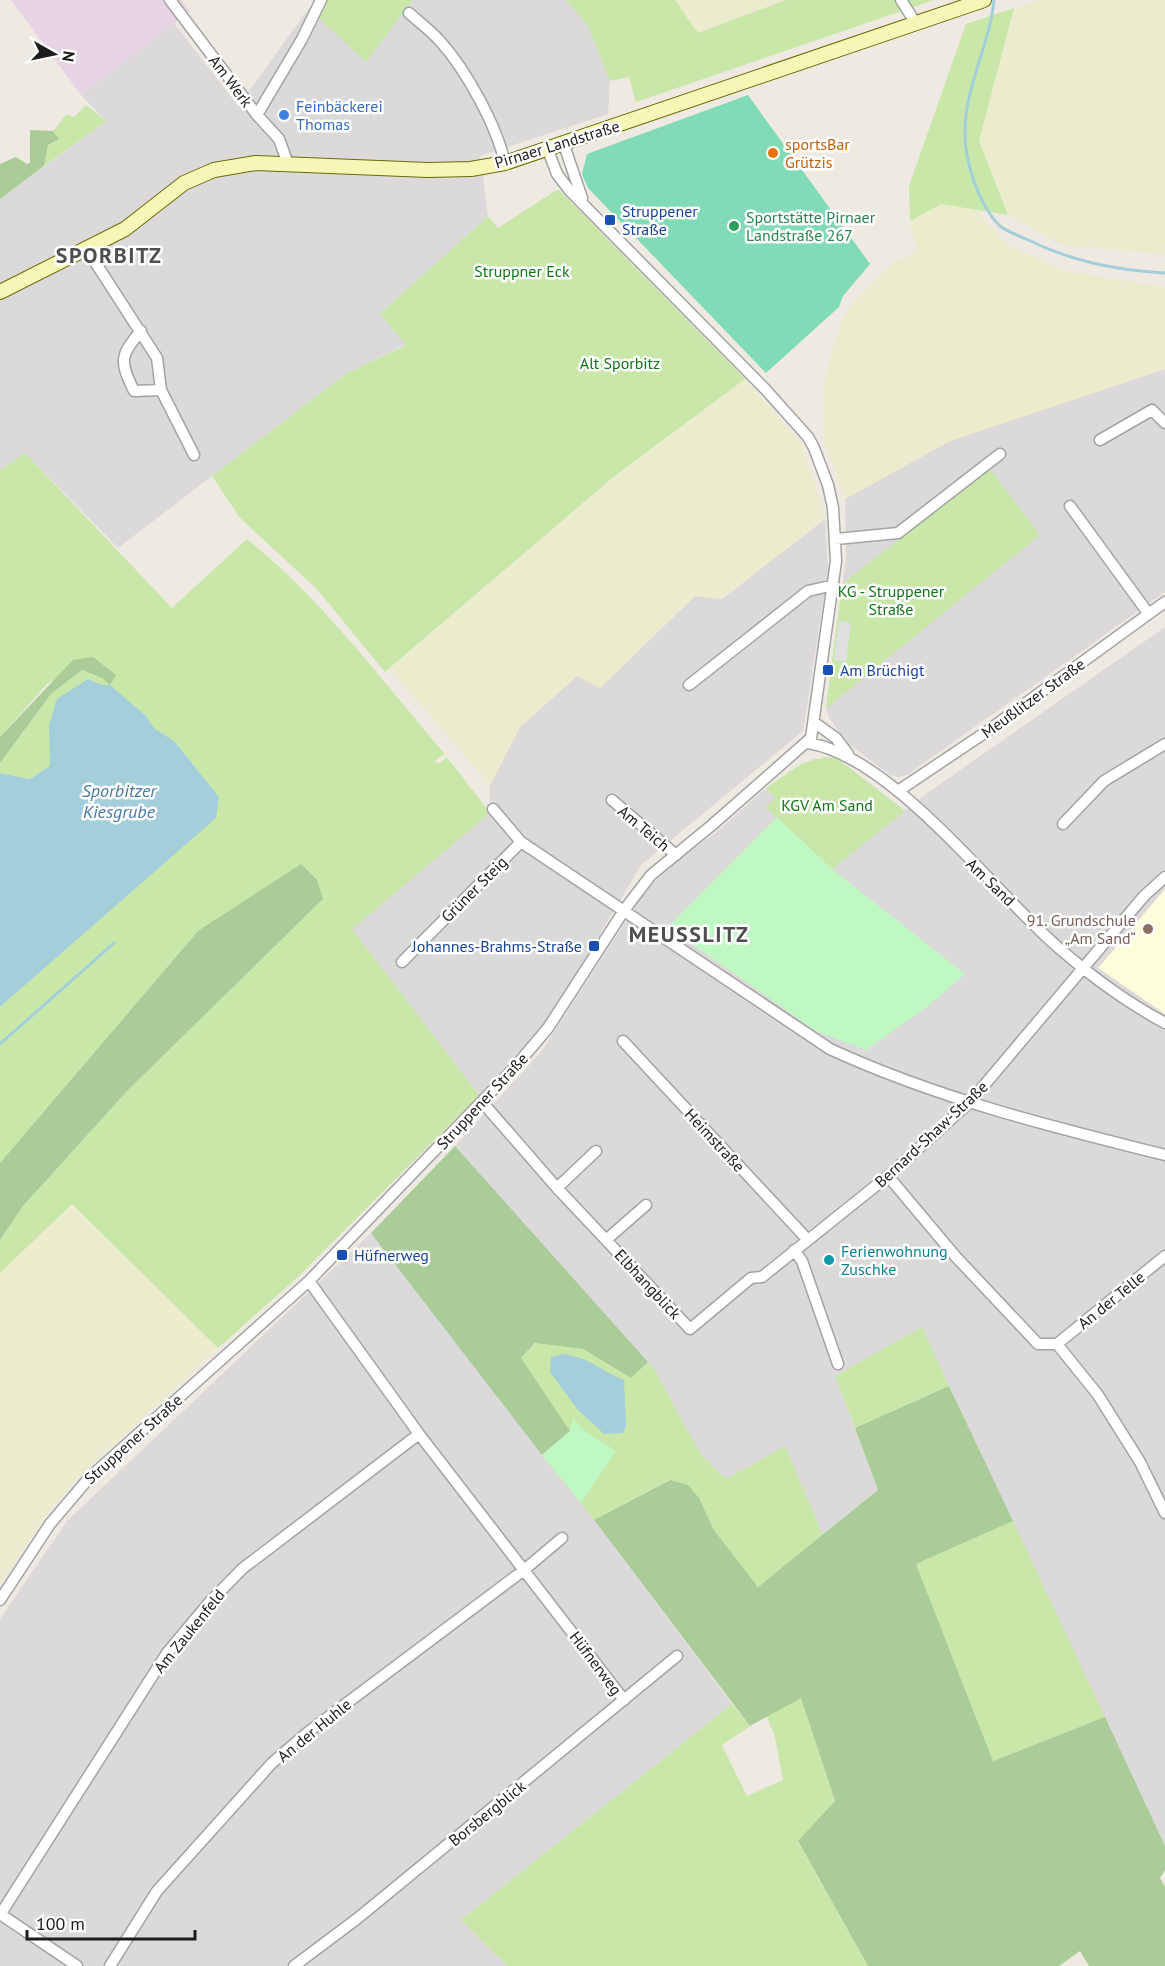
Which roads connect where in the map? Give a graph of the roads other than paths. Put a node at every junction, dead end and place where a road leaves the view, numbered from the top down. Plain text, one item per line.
1 (170, 0) edge
2 (321, 0) edge
3 (901, 0) edge
4 (984, 0) edge
5 (409, 13) dead end
6 (915, 22) junction
7 (257, 115) junction
8 (564, 145) junction
9 (548, 150) junction
10 (505, 163) junction
11 (288, 164) junction
12 (583, 201) junction
13 (86, 248) junction
14 (0, 292) edge
15 (141, 331) junction
16 (161, 390) junction
17 (1165, 423) edge
18 (1100, 440) dead end
19 (1000, 454) dead end
20 (194, 455) dead end
21 (1071, 506) dead end
22 (836, 539) junction
23 (834, 585) junction
24 (1165, 602) edge
25 (1148, 614) junction
26 (689, 685) dead end
27 (815, 723) junction
28 (808, 743) junction
29 (1165, 744) edge
30 (850, 756) junction
31 (898, 791) junction
32 (612, 800) dead end
33 (493, 809) dead end
34 (1063, 824) dead end
35 (521, 842) junction
36 (676, 855) junction
37 (1165, 877) edge
38 (625, 909) junction
39 (402, 962) dead end
40 (1085, 968) junction
41 (1165, 1023) edge
42 (623, 1041) dead end
43 (970, 1102) junction
44 (483, 1103) junction
45 (596, 1151) dead end
46 (1165, 1155) edge
47 (888, 1176) junction
48 (557, 1188) junction
49 (646, 1205) dead end
50 (807, 1239) junction
51 (606, 1240) junction
52 (795, 1250) junction
53 (1165, 1256) edge
54 (309, 1281) junction
55 (690, 1329) joint
56 (1057, 1344) junction
57 (838, 1364) dead end
58 (419, 1434) junction
59 (1165, 1513) edge
60 (562, 1538) dead end
61 (524, 1570) junction
62 (0, 1600) edge
63 (677, 1656) dead end
64 (624, 1700) junction
65 (0, 1914) edge
66 (77, 1966) edge
67 (110, 1966) edge
68 (294, 1966) edge

1 - 7 street, Am Werk
2 - 7 street
3 - 6 street
4 - 6 street, Pirnaer Landstraße
5 - 10 street
6 - 8 street, Pirnaer Landstraße
7 - 11 street, Am Werk
8 - 9 street, Pirnaer Landstraße
8 - 12 street
9 - 10 street, Pirnaer Landstraße
9 - 12 street
10 - 11 street, Pirnaer Landstraße
11 - 13 street, Pirnaer Landstraße
12 - 22 street
13 - 14 street, Pirnaer Landstraße
13 - 15 street
15 - 16 street
15 - 16 street
16 - 20 street
17 - 18 street
19 - 22 street
21 - 25 street
22 - 23 street
23 - 26 street
23 - 27 street
24 - 25 street, Meußlitzer Straße
25 - 31 street, Meußlitzer Straße
27 - 28 street
27 - 30 street, Am Sand
28 - 30 street, Am Sand
28 - 36 street, Struppener Straße
29 - 34 street
30 - 31 street, Am Sand
31 - 40 street, Am Sand
32 - 36 street, Am Teich
33 - 35 street
35 - 38 street
35 - 39 street, Grüner Steig
36 - 38 street, Struppener Straße
37 - 40 street, Bernard-Shaw-Straße
38 - 43 street
38 - 44 street, Struppener Straße
40 - 41 street, Am Sand
40 - 43 street, Bernard-Shaw-Straße
42 - 50 street, Heimstraße
43 - 46 street
43 - 47 street, Bernard-Shaw-Straße
44 - 48 street, Elbhangblick
44 - 54 street, Struppener Straße
45 - 48 street
47 - 50 street, Bernard-Shaw-Straße
47 - 56 street
48 - 51 street, Elbhangblick
49 - 51 street, Elbhangblick
50 - 52 street, Bernard-Shaw-Straße
51 - 55 street, Elbhangblick
52 - 55 street, Bernard-Shaw-Straße
52 - 57 street
53 - 56 street, An der Telle
54 - 58 street, Hüfnerweg
54 - 62 street, Struppener Straße
56 - 59 street
58 - 61 street, Hüfnerweg
58 - 65 street, Am Zaukenfeld
60 - 61 street, An der Huhle
61 - 64 street, Hüfnerweg
61 - 67 street, An der Huhle
63 - 64 street, Borsbergblick
64 - 68 street, Borsbergblick
65 - 66 street

